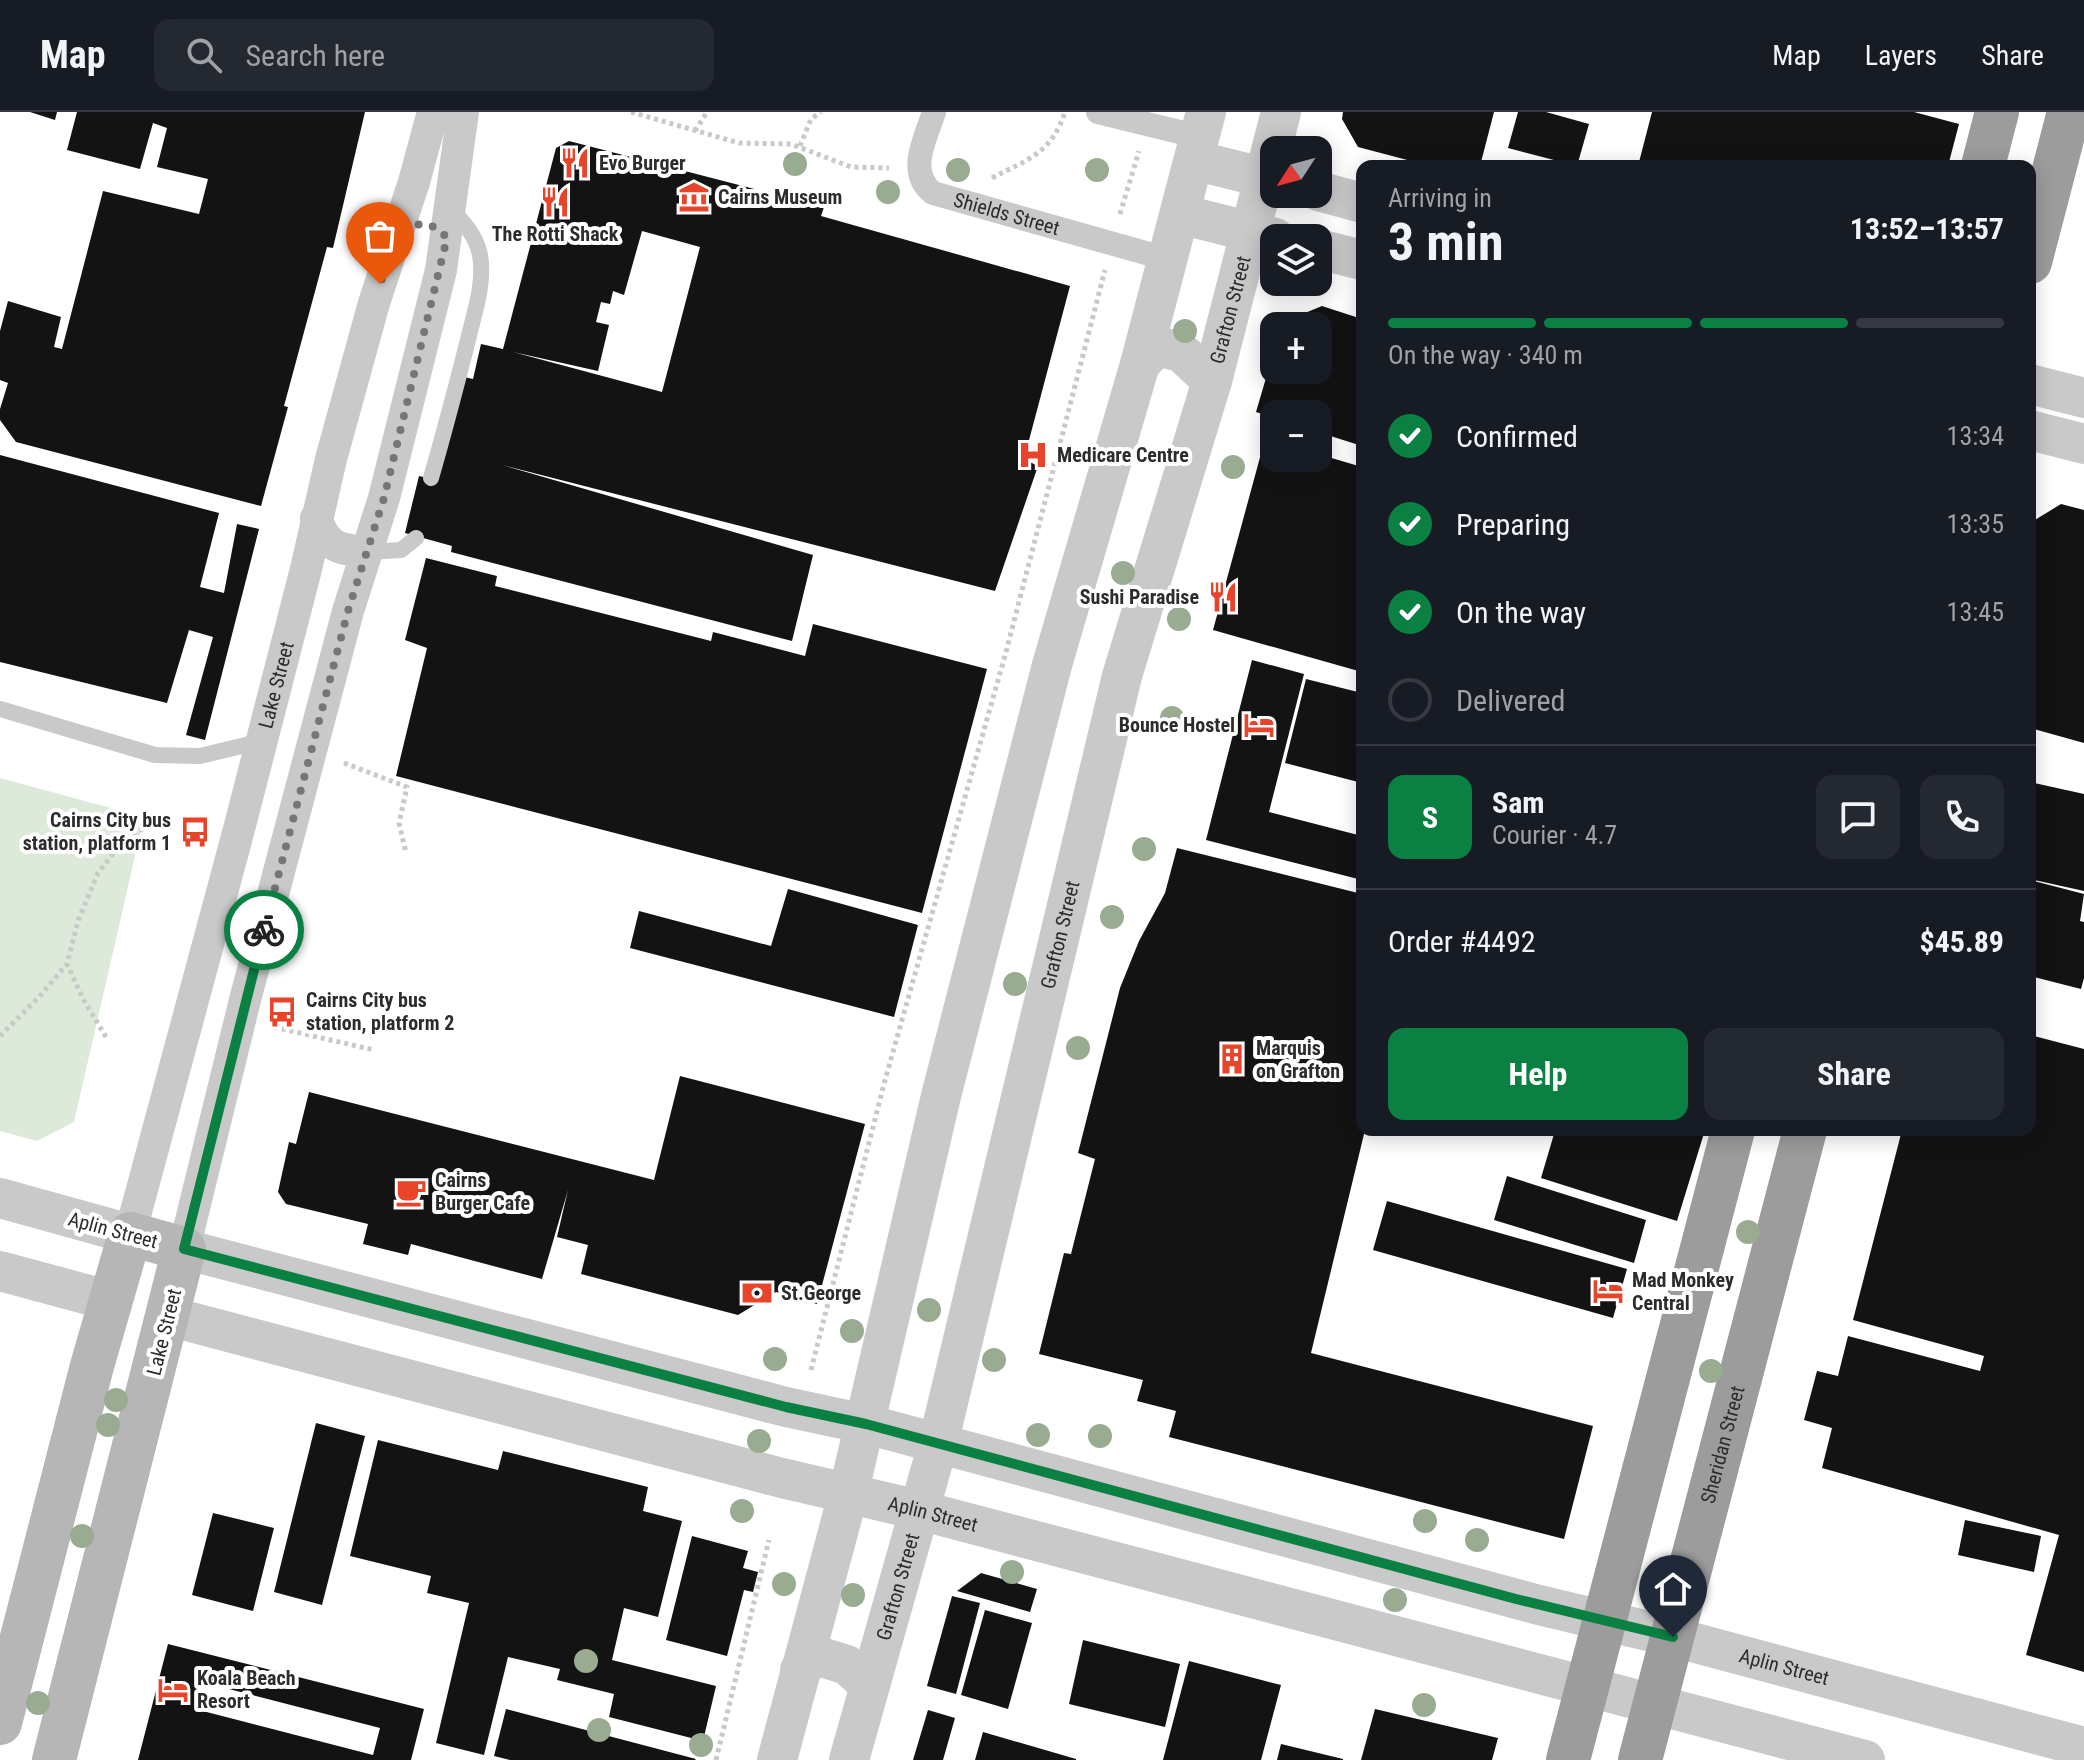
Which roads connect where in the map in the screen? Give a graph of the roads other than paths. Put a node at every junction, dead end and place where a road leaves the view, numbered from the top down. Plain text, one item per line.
1 (433, 112) edge
2 (463, 112) edge
3 (934, 112) edge
4 (1098, 112) edge
5 (1281, 112) edge
6 (1200, 136) edge
7 (1277, 136) edge
8 (2053, 142) edge
9 (1260, 173) edge
10 (1332, 195) edge
11 (1356, 201) edge
12 (1180, 214) junction
13 (449, 223) junction
14 (2036, 231) edge
15 (398, 232) junction
16 (1260, 234) edge
17 (1260, 241) edge
18 (1332, 252) edge
19 (1356, 258) edge
20 (1167, 259) junction
21 (1140, 364) junction
22 (1212, 381) junction
23 (2036, 386) edge
24 (2084, 398) edge
25 (2036, 432) edge
26 (2084, 444) edge
27 (431, 478) dead end
28 (316, 518) junction
29 (416, 538) dead end
30 (367, 552) junction
31 (0, 709) edge
32 (262, 741) junction
33 (1731, 1136) edge
34 (1803, 1136) edge
35 (0, 1198) edge
36 (130, 1234) junction
37 (184, 1249) junction
38 (0, 1271) edge
39 (111, 1301) junction
40 (168, 1316) junction
41 (866, 1424) junction
42 (938, 1444) junction
43 (1651, 1444) junction
44 (1719, 1460) junction
45 (66, 1468) junction
46 (125, 1485) junction
47 (848, 1495) junction
48 (919, 1510) junction
49 (1604, 1621) junction
50 (1673, 1637) junction
51 (800, 1670) junction
52 (868, 1684) junction
53 (1587, 1686) junction
54 (1655, 1706) junction
55 (0, 1723) edge
56 (2084, 1747) edge
57 (54, 1760) edge
58 (777, 1760) edge
59 (849, 1760) edge
60 (1568, 1760) edge
61 (1640, 1760) edge
62 (1865, 1760) edge

1 - 15 street, Lake Street
2 - 13 street, Lake Street
3 - 20 street, Shields Street
4 - 6 street
5 - 7 street, Grafton Street
6 - 9 street
6 - 12 street
8 - 14 highway
10 - 11 street
12 - 16 street
12 - 20 street
13 - 15 street
13 - 27 lane
13 - 30 street, Lake Street
15 - 28 street, Lake Street
17 - 22 street, Grafton Street
18 - 19 street
20 - 21 street
21 - 22 street
21 - 41 street
22 - 42 street, Grafton Street
23 - 24 street
25 - 26 street
28 - 30 street
28 - 32 street, Lake Street
29 - 30 lane
30 - 37 street, Lake Street
31 - 32 lane
32 - 36 street, Lake Street
33 - 43 highway
34 - 44 highway, Sheridan Street
35 - 36 street, Aplin Street
36 - 37 main road, Aplin Street
36 - 39 main road, Lake Street
37 - 40 main road, Lake Street
37 - 41 street, Aplin Street
38 - 39 street, Aplin Street
39 - 40 main road, Aplin Street
39 - 45 main road, Lake Street
40 - 46 main road, Lake Street
40 - 47 street, Aplin Street
41 - 42 street, Aplin Street
41 - 47 street
42 - 48 street, Grafton Street
42 - 49 street, Aplin Street
43 - 44 highway
43 - 49 highway
44 - 50 highway, Sheridan Street
45 - 46 main road
45 - 55 main road, Lake Street
46 - 57 main road, Lake Street
47 - 48 street, Aplin Street
47 - 51 street
48 - 52 street, Grafton Street
48 - 53 street, Aplin Street
49 - 50 street, Aplin Street
49 - 53 highway
50 - 54 highway, Sheridan Street
50 - 56 street, Aplin Street
51 - 52 street
51 - 58 street
52 - 59 street, Grafton Street
53 - 54 street, Aplin Street
53 - 60 highway
54 - 61 highway, Sheridan Street
54 - 62 street, Aplin Street

